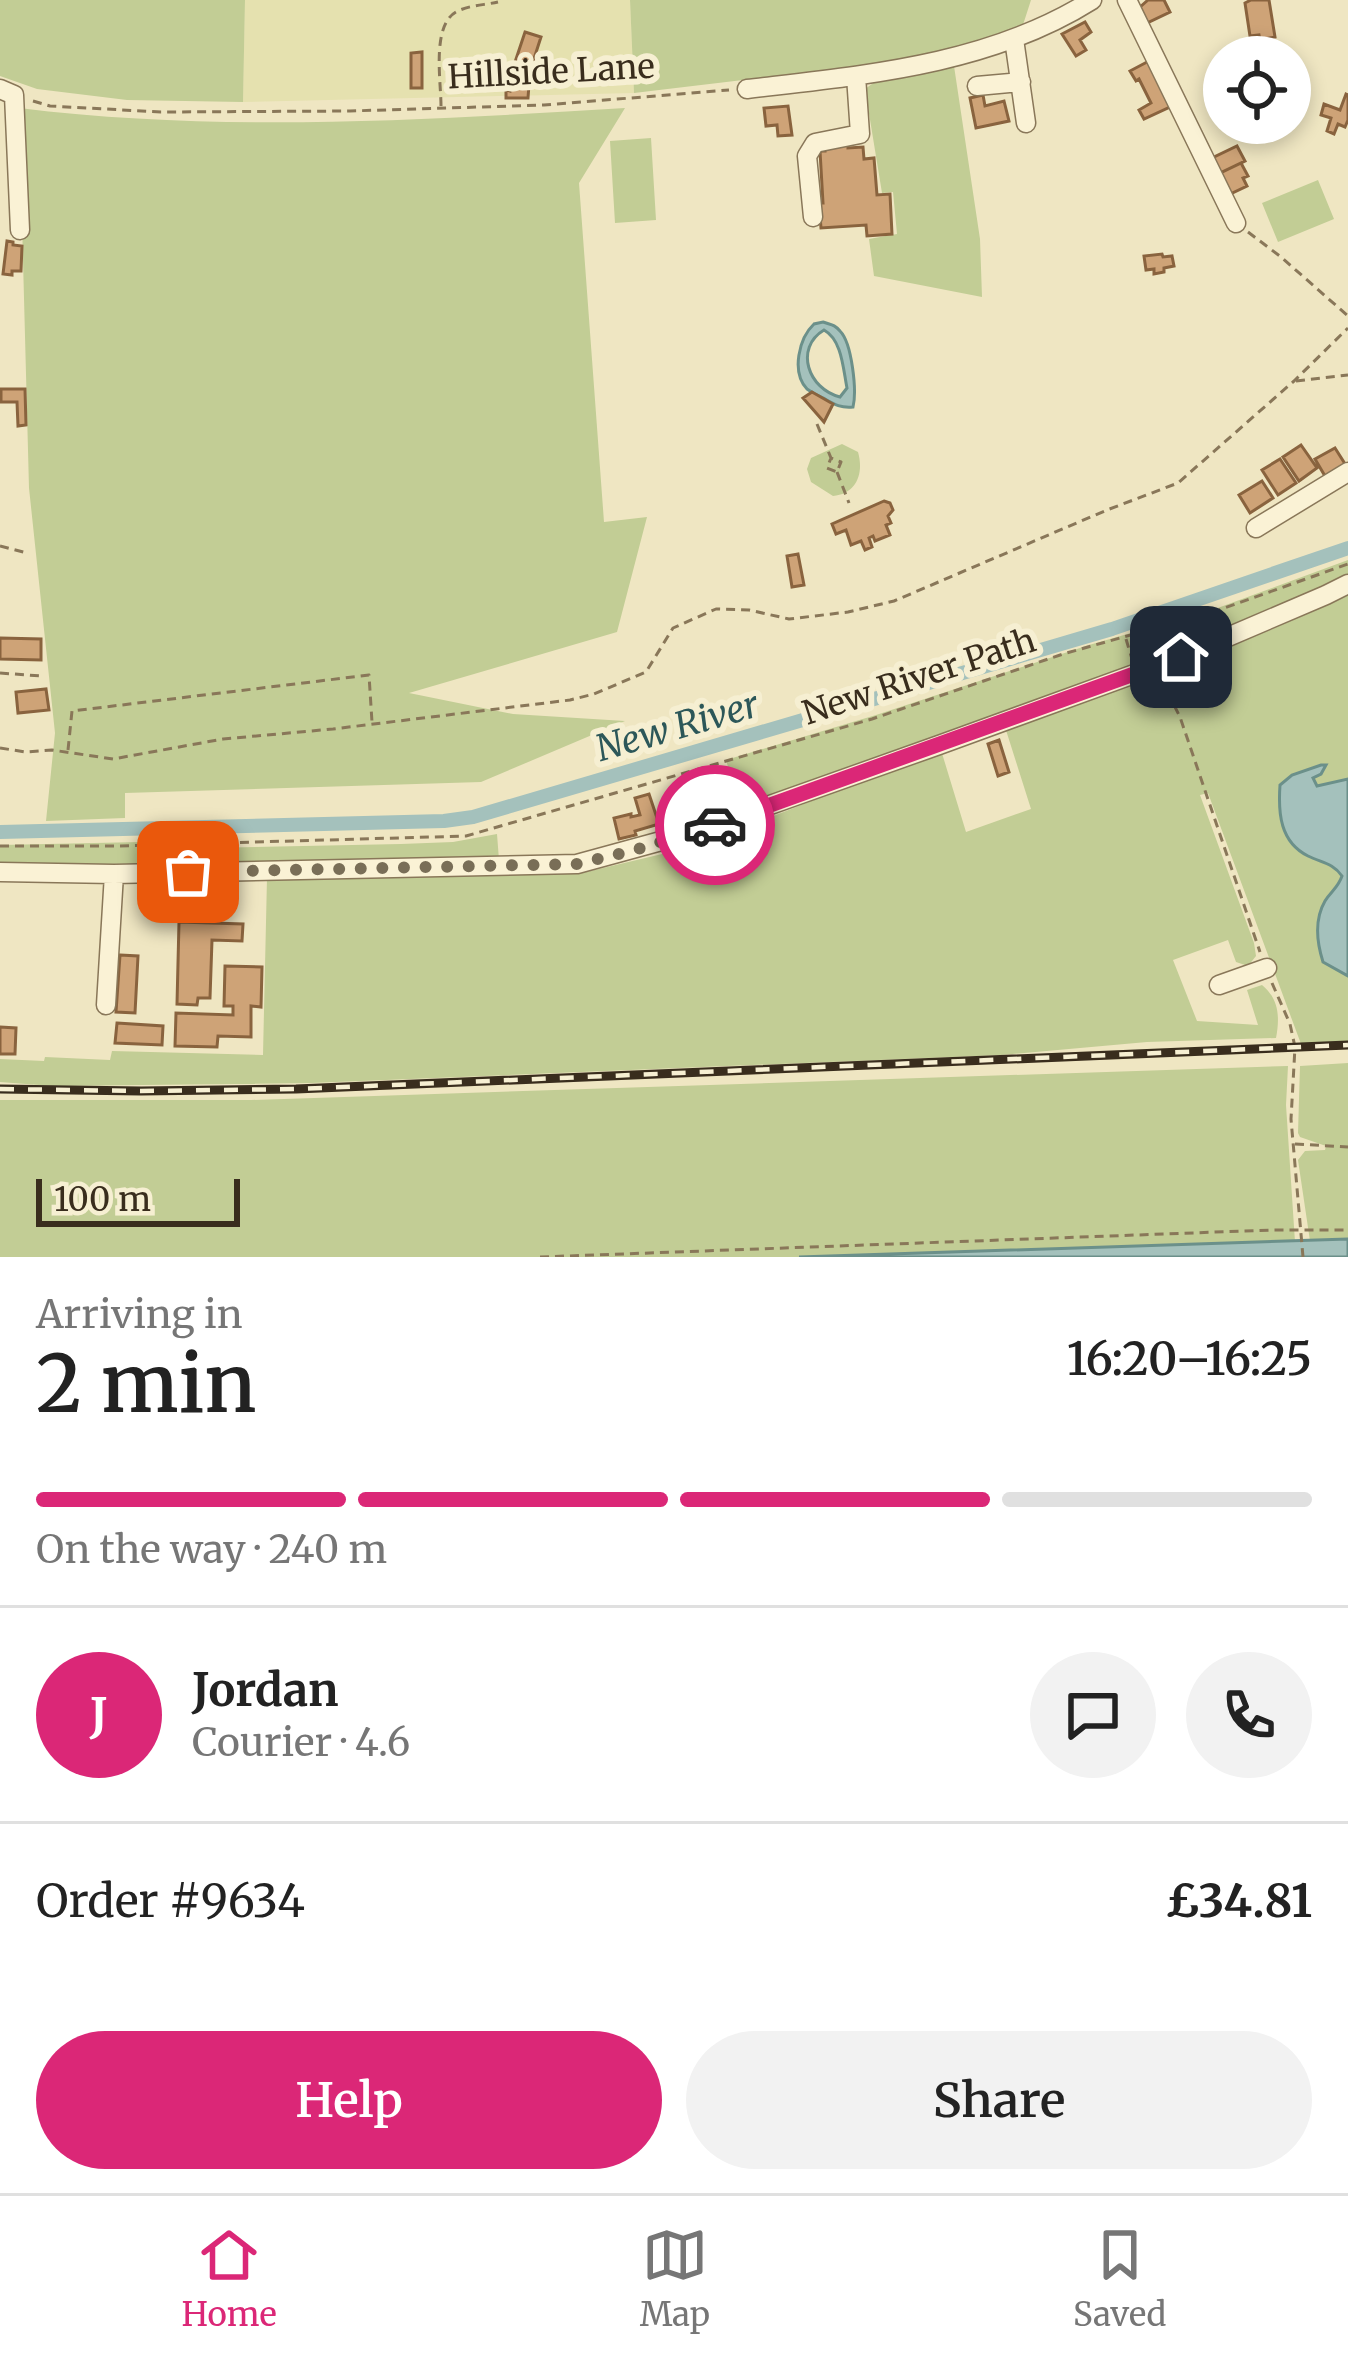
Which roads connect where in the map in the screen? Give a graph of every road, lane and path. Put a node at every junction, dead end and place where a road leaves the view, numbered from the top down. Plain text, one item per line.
1 (1093, 0) edge
2 (1127, 0) edge
3 (498, 2) edge
4 (1014, 39) junction
5 (856, 76) junction
6 (1021, 82) junction
7 (977, 86) dead end
8 (747, 89) joint
9 (7, 92) edge
10 (441, 108) junction
11 (1026, 123) dead end
12 (813, 217) dead end
13 (1236, 223) joint
14 (20, 230) dead end
15 (1348, 316) edge
16 (1348, 328) edge
17 (1348, 375) edge
18 (1294, 381) junction
19 (817, 424) dead end
20 (831, 458) junction
21 (837, 472) junction
22 (1348, 472) edge
23 (849, 503) dead end
24 (1256, 528) dead end
25 (0, 546) edge
26 (27, 554) dead end
27 (1348, 564) edge
28 (1348, 584) edge
29 (1126, 638) junction
30 (1144, 666) junction
31 (0, 673) edge
32 (41, 676) dead end
33 (373, 722) junction
34 (0, 748) edge
35 (68, 752) junction
36 (0, 846) edge
37 (0, 872) edge
38 (114, 874) junction
39 (1267, 968) junction
40 (1219, 985) dead end
41 (106, 1005) dead end
42 (1293, 1144) junction
43 (1348, 1147) edge
44 (1348, 1230) edge
45 (1303, 1231) junction
46 (540, 1257) edge
47 (1303, 1257) edge

1 - 4 street
2 - 13 street
3 - 10 path
4 - 5 street
4 - 6 street
5 - 8 street
5 - 12 street
6 - 7 street
6 - 11 street
8 - 10 path, Hillside Lane
9 - 10 path, Hillside Lane
9 - 14 street
13 - 15 path
16 - 18 path
17 - 18 path
18 - 33 path
19 - 20 path
20 - 21 path
20 - 21 path
21 - 23 path
22 - 24 street
25 - 26 path
27 - 29 path, New River Path
28 - 30 street
29 - 30 path
29 - 36 path, New River Path
30 - 38 street
30 - 39 path
31 - 32 path
33 - 35 path
33 - 35 path
34 - 35 path
37 - 38 street
38 - 41 street
39 - 40 street
39 - 42 path
42 - 43 path
42 - 45 path
44 - 45 path
45 - 46 path
45 - 47 path

